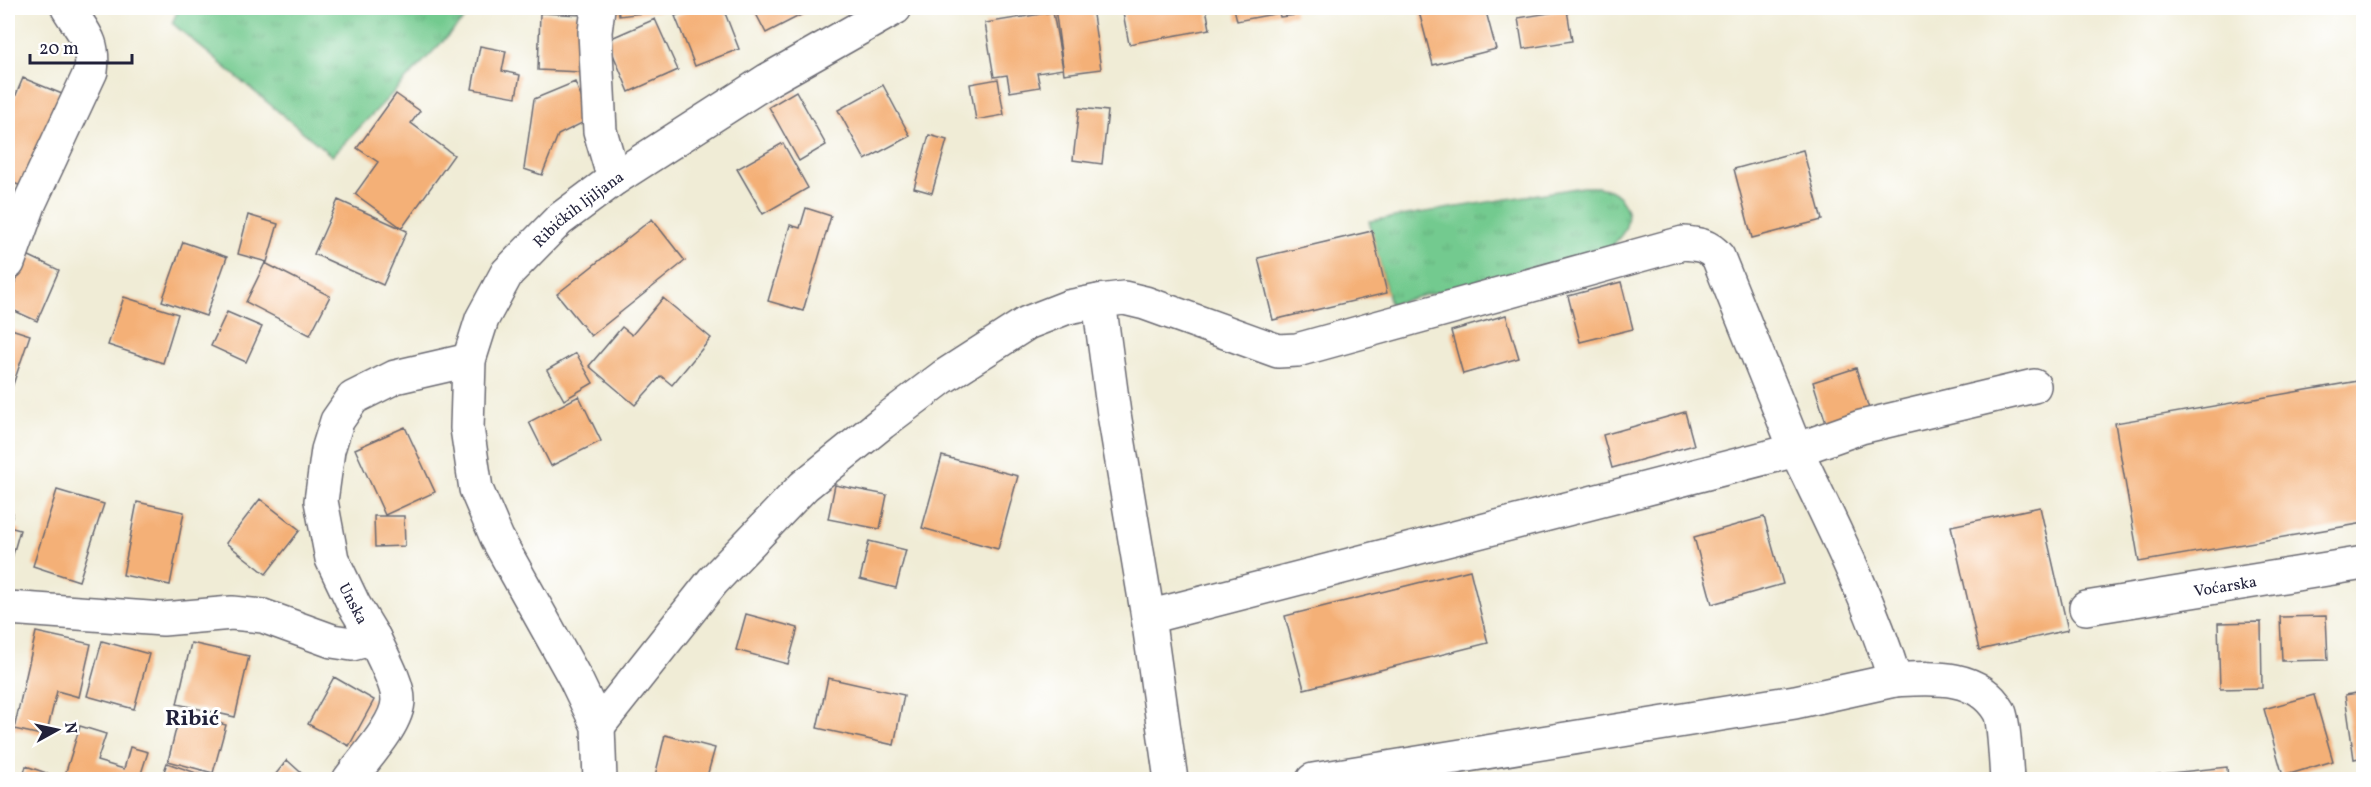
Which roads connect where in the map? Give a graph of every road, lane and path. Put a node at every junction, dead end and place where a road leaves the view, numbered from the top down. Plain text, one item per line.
1 (68, 8) edge
2 (598, 8) edge
3 (895, 8) edge
4 (614, 179) junction
5 (8, 263) edge
6 (1099, 301) junction
7 (469, 360) junction
8 (2034, 386) dead end
9 (1796, 450) junction
10 (2364, 563) edge
11 (8, 608) edge
12 (2086, 608) dead end
13 (1148, 616) junction
14 (374, 638) junction
15 (1894, 680) junction
16 (598, 726) junction
17 (349, 780) edge
18 (600, 780) edge
19 (1172, 780) edge
20 (1313, 780) edge
21 (2007, 780) edge

1 - 5 street
2 - 4 street
3 - 4 street, Ribićkih ljiljana
4 - 7 street, Ribićkih ljiljana
6 - 9 street
6 - 13 street
6 - 16 street
7 - 14 street, Unska
7 - 16 street, Ribićkih ljiljana
8 - 9 street
9 - 13 street
9 - 15 street
10 - 12 street, Voćarska
11 - 14 street, Unska
13 - 19 street
14 - 17 street
15 - 20 street
15 - 21 street
16 - 18 street

